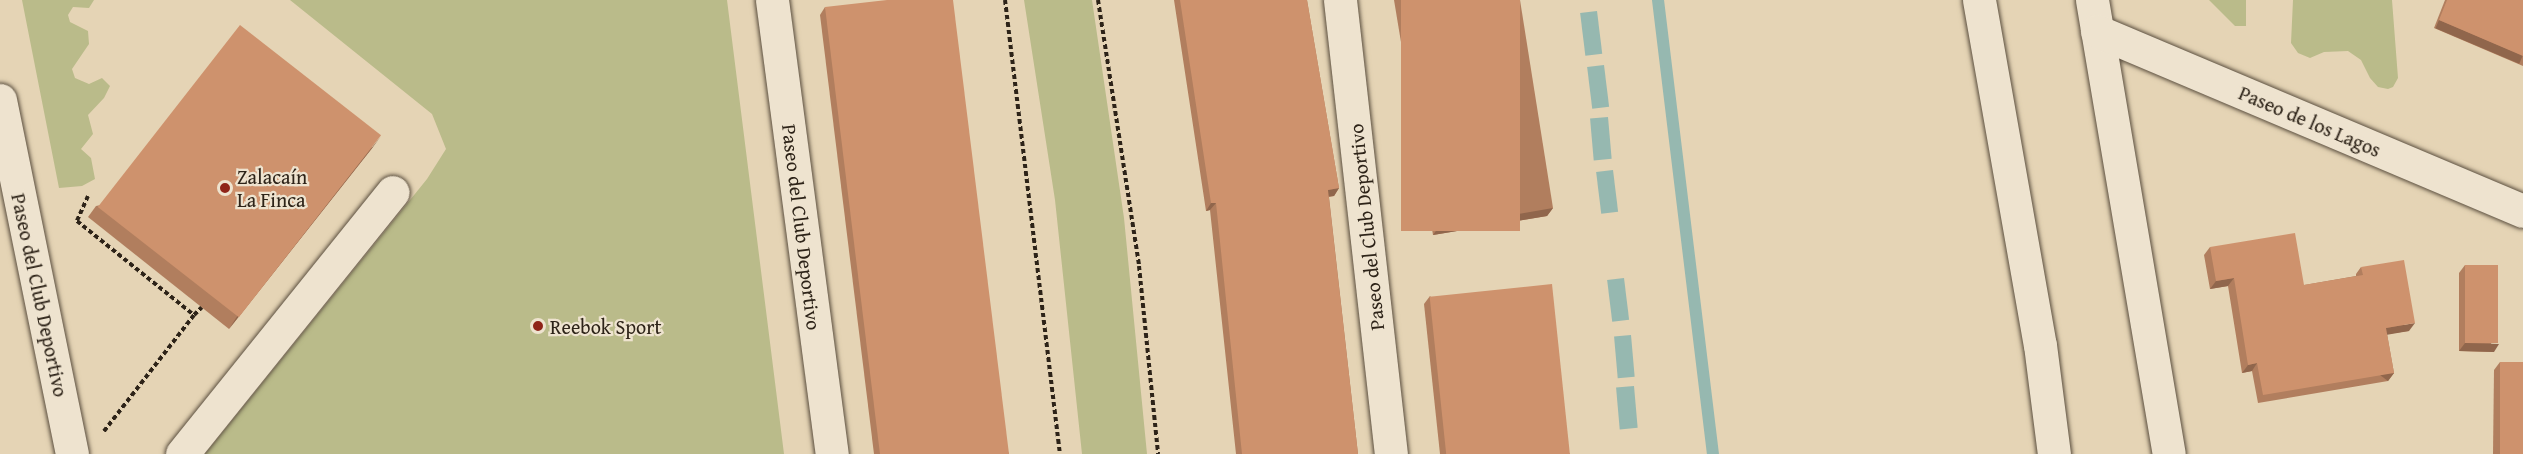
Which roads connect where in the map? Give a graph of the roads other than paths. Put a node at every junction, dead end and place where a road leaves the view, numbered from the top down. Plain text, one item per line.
1 (772, 0) edge
2 (1340, 0) edge
3 (1979, 0) edge
4 (2094, 15) edge
5 (0, 100) edge
6 (393, 192) dead end
7 (2523, 211) edge
8 (72, 454) edge
9 (182, 454) edge
10 (832, 454) edge
11 (1391, 454) edge
12 (2054, 454) edge
13 (2169, 454) edge

1 - 10 street, Paseo del Club Deportivo
2 - 11 street, Paseo del Club Deportivo
3 - 12 street
4 - 7 street, Paseo de los Lagos
4 - 13 street, Paseo de los Lagos
5 - 8 street, Paseo del Club Deportivo
6 - 9 street

